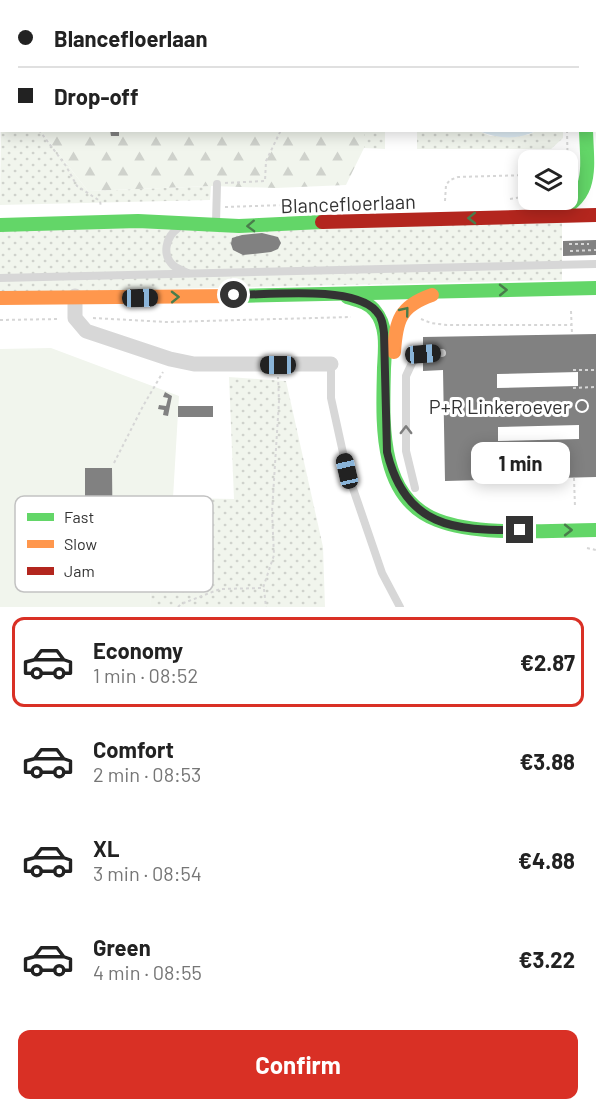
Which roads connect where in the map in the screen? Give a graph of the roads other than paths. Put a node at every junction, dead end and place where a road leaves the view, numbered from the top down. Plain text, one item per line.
1 (586, 132) edge
2 (216, 184) road end
3 (596, 215) edge
4 (531, 217) junction
5 (191, 224) junction
6 (0, 225) edge
7 (216, 226) junction
8 (596, 264) edge
9 (189, 273) junction
10 (0, 278) edge
11 (596, 288) edge
12 (444, 291) junction
13 (329, 293) junction
14 (75, 296) junction
15 (0, 298) edge
16 (442, 352) dead end
17 (331, 364) joint
18 (415, 488) junction
19 (596, 518) edge
20 (596, 530) edge
21 (400, 607) edge

1 - 4 main road
2 - 7 lane
3 - 4 main road, Blancefloerlaan
4 -> 7 main road, Blancefloerlaan
5 - 6 main road, Blancefloerlaan
5 - 7 main road, Blancefloerlaan
5 - 9 lane
8 - 9 lane
9 - 10 lane
12 -> 11 main road
12 - 13 main road
12 - 18 main road
14 -> 13 main road
13 -> 20 main road
14 - 15 main road
14 - 17 street
18 -> 16 lane
17 - 21 lane
18 - 19 main road

